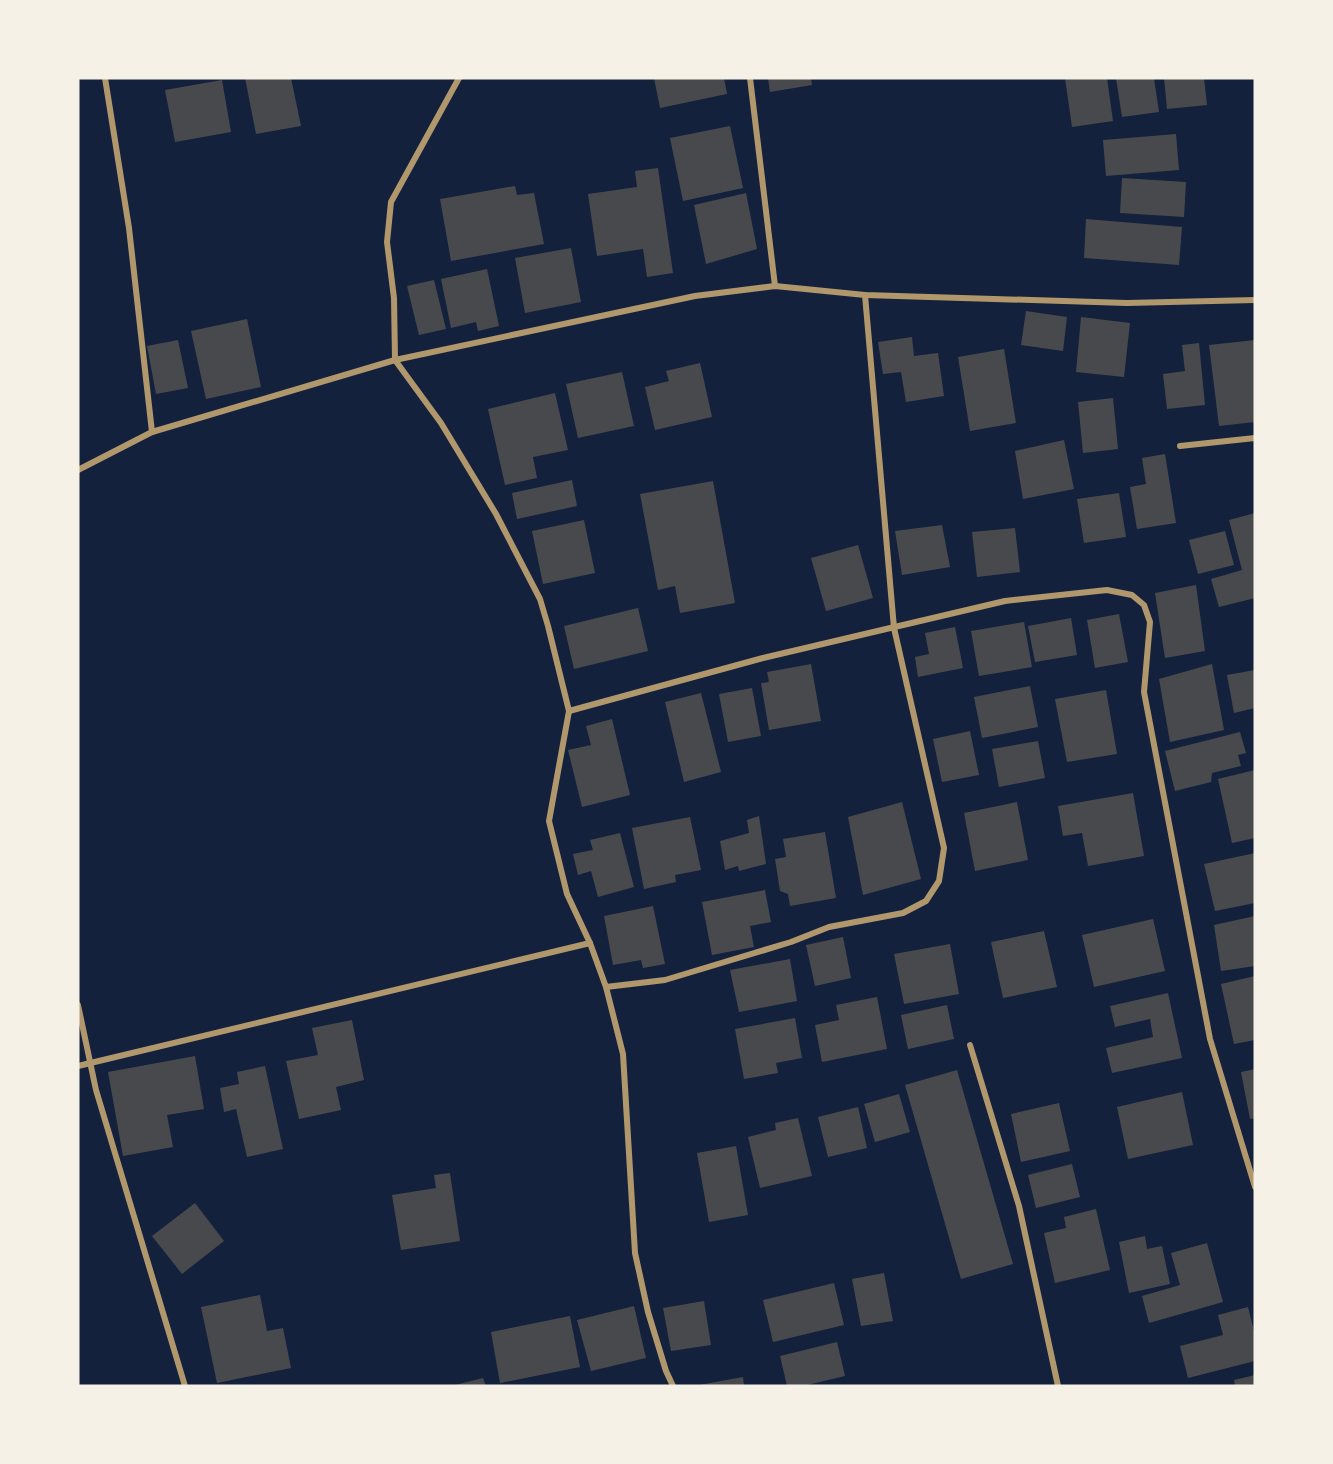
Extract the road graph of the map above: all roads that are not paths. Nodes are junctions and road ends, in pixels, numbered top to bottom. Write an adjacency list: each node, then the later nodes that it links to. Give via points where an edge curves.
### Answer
1 (105, 78): 8 (street, via 129,228)
2 (459, 78): 7 (street, via 391,202 387,242 394,298)
3 (750, 78): 4 (street)
4 (775, 286): 5 (street); 7 (street, via 695,296)
5 (865, 295): 6 (street, via 1127,303); 12 (street)
6 (1255, 300)
7 (395, 360): 8 (street); 13 (street, via 441,423 496,514 540,598)
8 (152, 432): 11 (street)
9 (1255, 438): 10 (street)
10 (1180, 446)
11 (78, 470)
12 (894, 628): 13 (street, via 763,658); 15 (street, via 944,848 939,881 926,901 903,913 829,927 665,980); 20 (street, via 1005,601 1107,590 1132,595 1144,605 1150,622 1144,692 1157,762 1210,1039)
13 (569, 711): 14 (street, via 549,821 567,894)
14 (590, 943): 15 (street); 18 (street)
15 (606, 987): 22 (street, via 623,1054 635,1253 648,1312)
16 (78, 1005): 18 (street)
17 (970, 1045): 23 (street, via 1019,1206)
18 (90, 1063): 19 (street); 21 (street)
19 (78, 1066)
20 (1255, 1187)
21 (185, 1386)
22 (673, 1386)
23 (1058, 1386)

